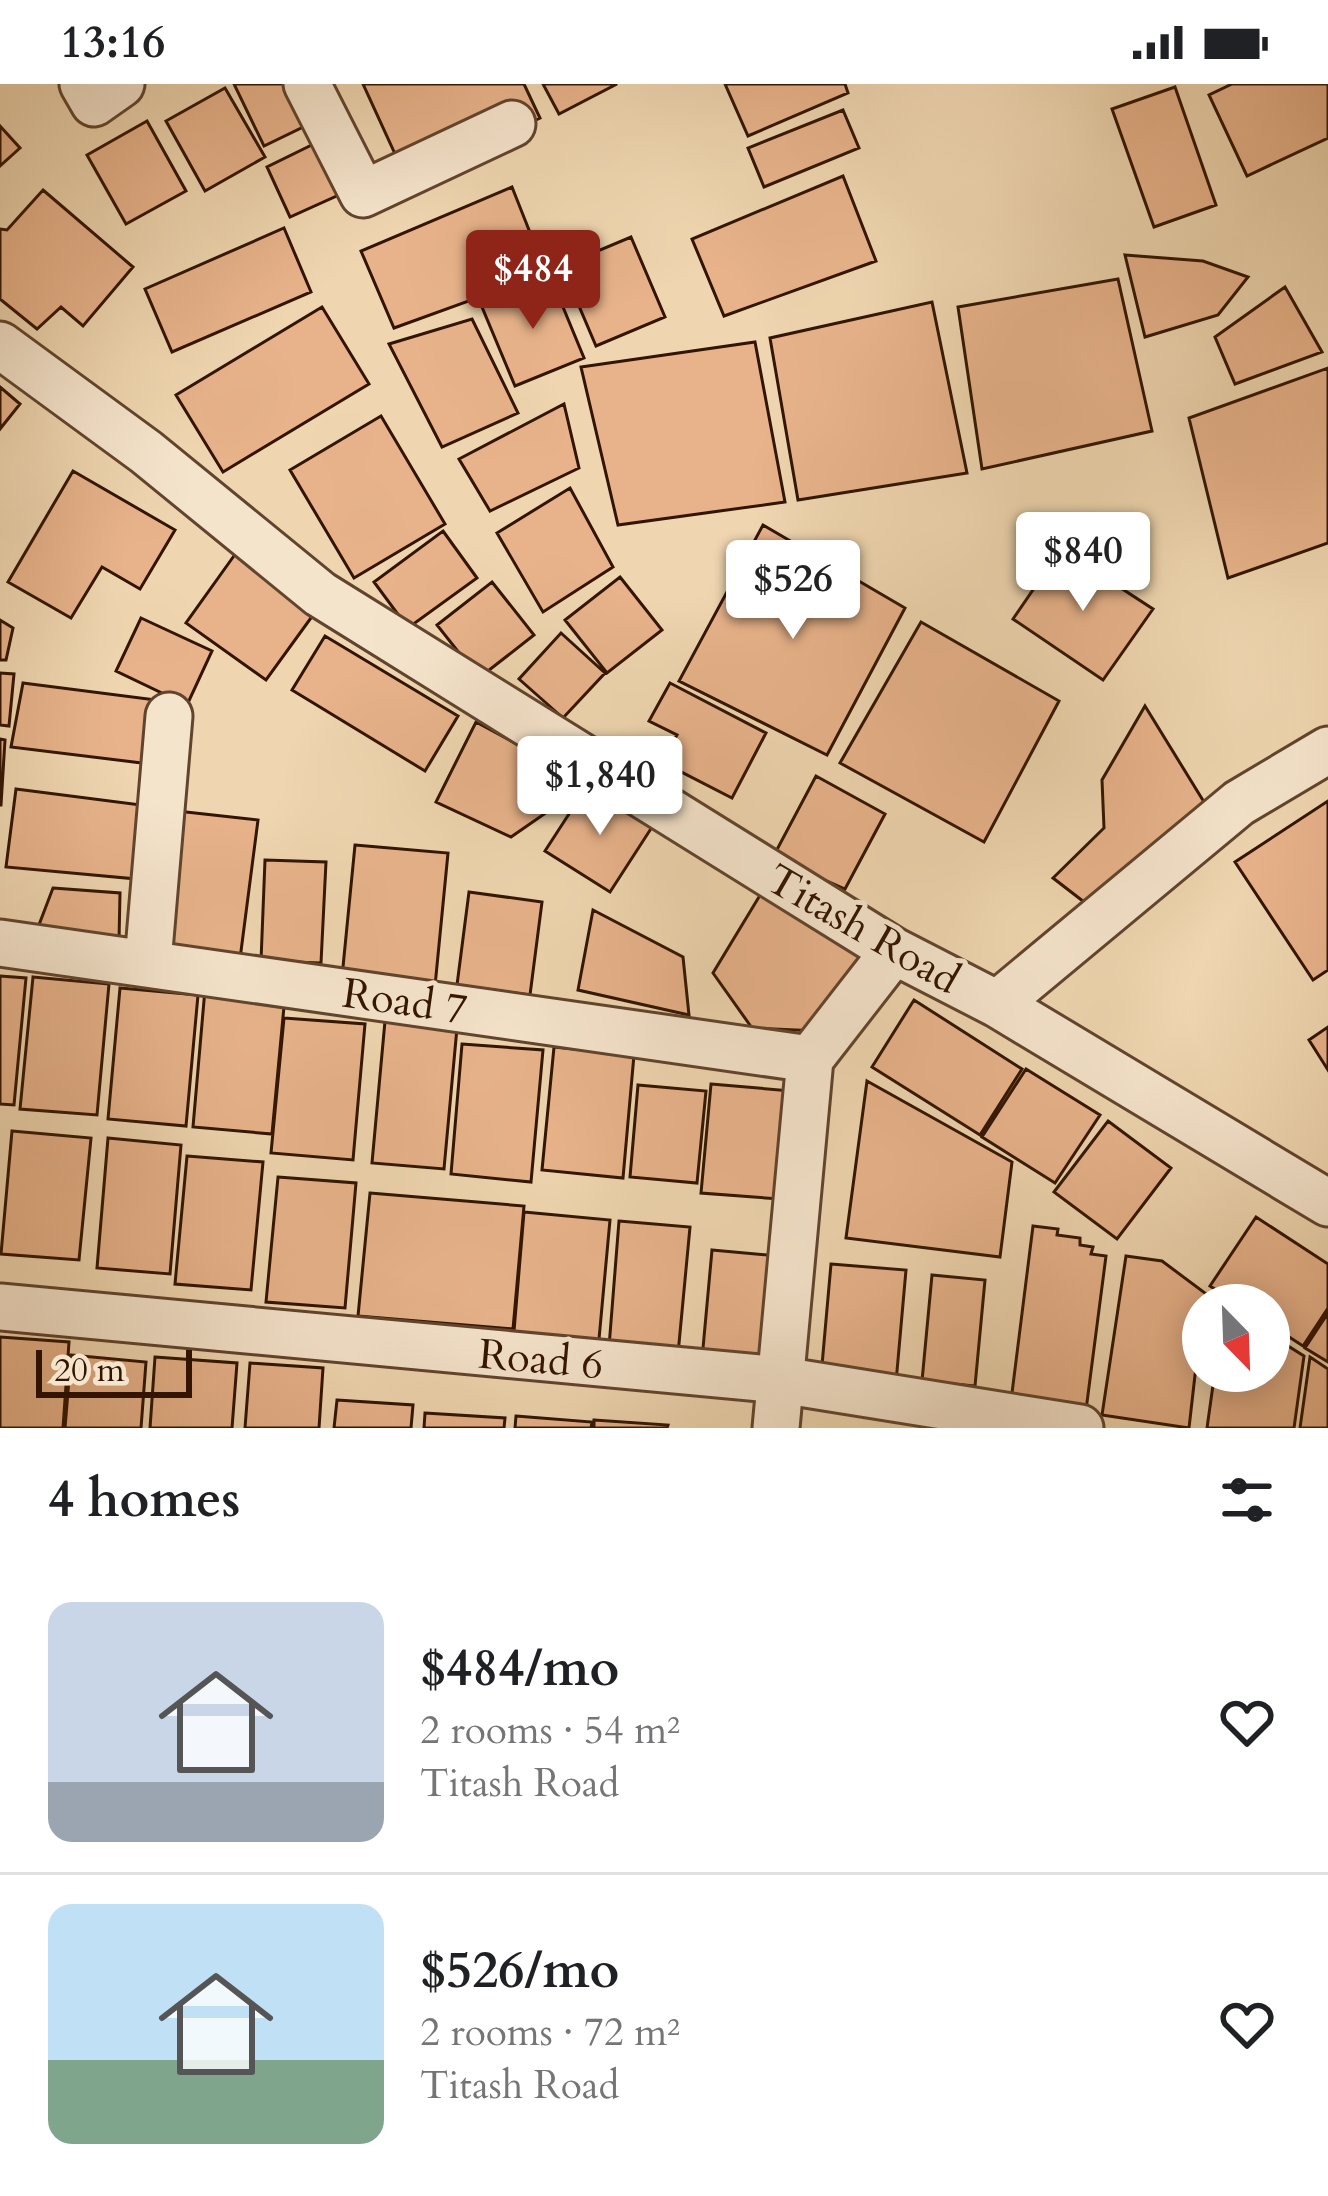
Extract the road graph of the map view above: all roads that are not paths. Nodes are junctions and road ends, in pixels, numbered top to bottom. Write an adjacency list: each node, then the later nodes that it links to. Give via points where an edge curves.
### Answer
1 (83, 84): 2 (street, via 94,103)
2 (121, 84)
3 (308, 84): 4 (street, via 363,194)
4 (512, 124)
5 (0, 345): 9 (street, Titash Road, via 320,594)
6 (169, 716): 10 (street)
7 (1328, 750): 11 (street, via 1239,802)
8 (0, 943): 10 (street, Road 7)
9 (894, 951): 11 (street, Titash Road); 12 (street)
10 (148, 962): 12 (street, Road 7)
11 (998, 1004): 13 (street, Titash Road)
12 (810, 1059): 15 (street)
13 (1328, 1203)
14 (0, 1307): 15 (street, Road 6)
15 (781, 1380): 16 (street); 17 (street, Road 6)
16 (776, 1428)
17 (1080, 1428)

